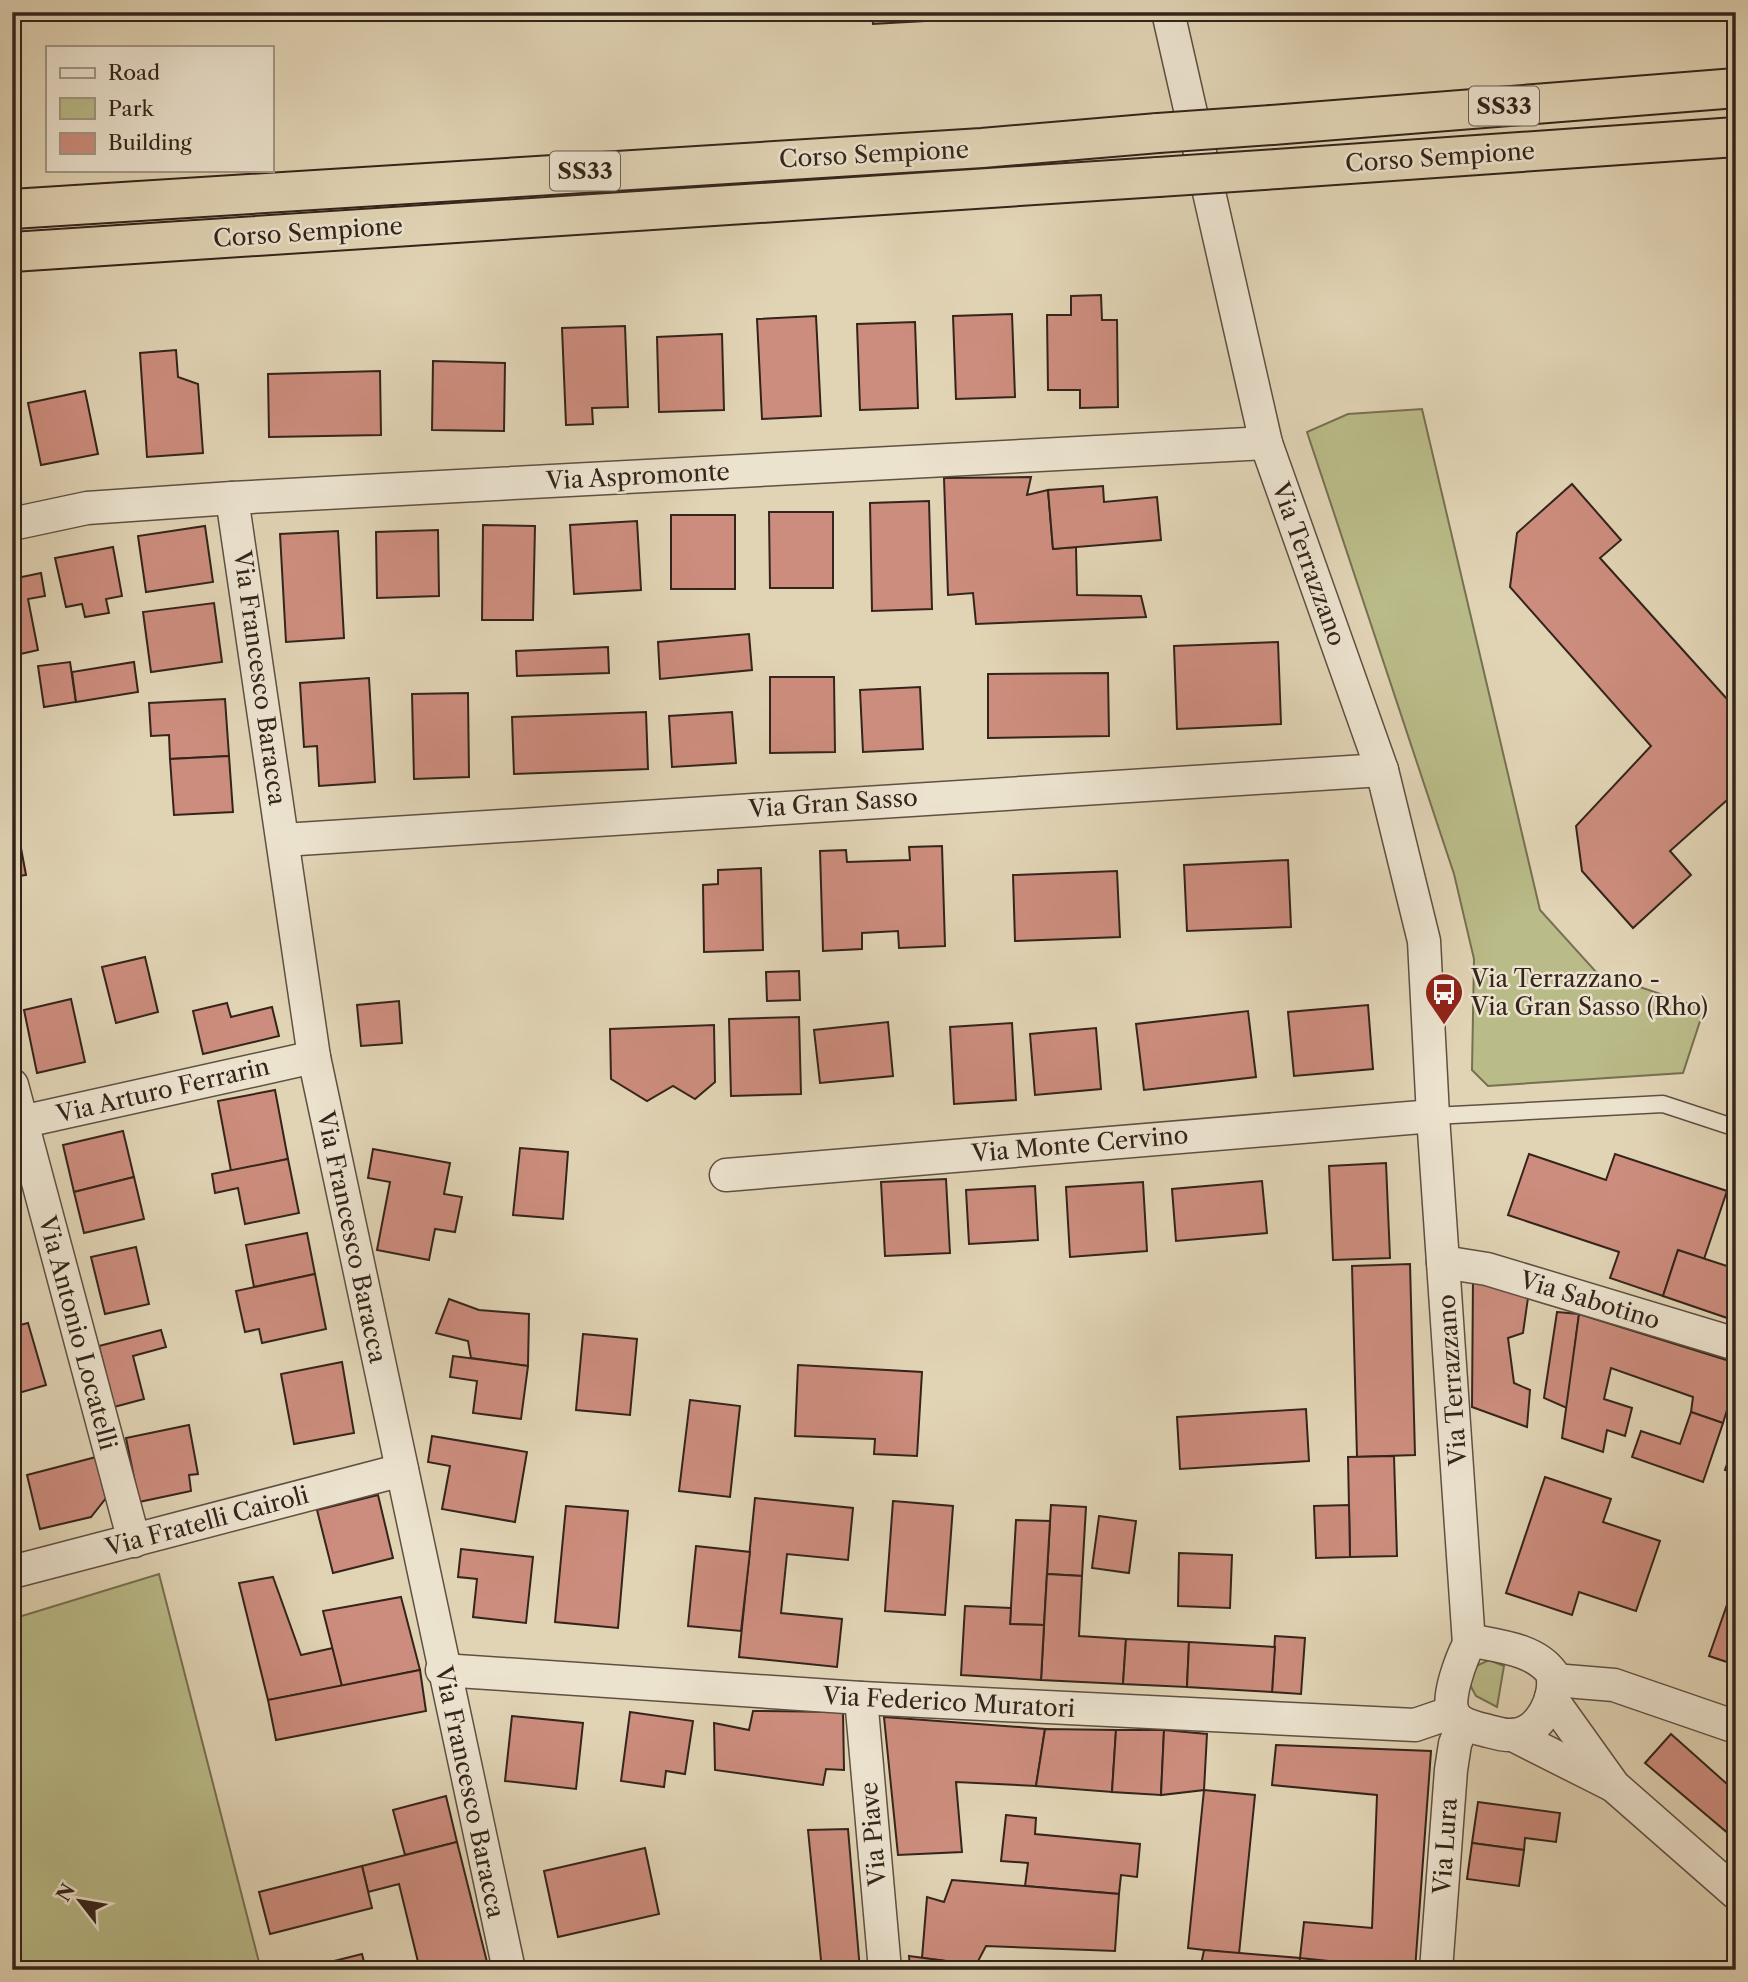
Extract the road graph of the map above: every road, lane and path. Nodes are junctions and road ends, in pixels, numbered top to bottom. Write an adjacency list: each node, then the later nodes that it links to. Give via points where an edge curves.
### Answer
1 (1168, 12): 6 (street, Via Terrazzano)
2 (1736, 88): 4 (highway, Corso Sempione / SS33, bridge, via 1158,134)
3 (1736, 136): 5 (highway, Corso Sempione / SS33, bridge)
4 (12, 209)
5 (12, 252)
6 (1266, 443): 7 (street, Via Aspromonte); 9 (street, Via Terrazzano)
7 (232, 498): 8 (street, Via Aspromonte, via 87,508); 10 (street, Via Francesco Baracca)
8 (12, 524)
9 (1382, 770): 10 (street, Via Gran Sasso); 13 (street, Via Terrazzano, via 1424,941)
10 (284, 840): 11 (street, Via Francesco Baracca)
11 (314, 1057): 14 (street, Via Arturo Ferrarin); 19 (street, Via Francesco Baracca)
12 (12, 1085): 14 (street, Via Antonio Locatelli)
13 (1433, 1116): 15 (lane, via 1663,1104); 16 (street, Via Monte Cervino); 17 (street, Via Terrazzano)
14 (17, 1123): 20 (street, Via Antonio Locatelli)
15 (1736, 1128)
16 (726, 1175)
17 (1443, 1262): 18 (street, Via Sabotino, via 1487,1269); 22 (street, Via Terrazzano)
18 (1736, 1344)
19 (402, 1471): 20 (street, Via Fratelli Cairoli); 23 (street, Via Francesco Baracca)
20 (134, 1541): 21 (street, Via Fratelli Cairoli)
21 (12, 1572)
22 (1469, 1644): 24 (street, via 1519,1650 1546,1664); 26 (street, via 1451,1700)
23 (442, 1670): 25 (street, Via Federico Muratori); 31 (street, Via Francesco Baracca)
24 (1553, 1689): 27 (street, via 1614,1685); 28 (street, via 1545,1714); 29 (street)
25 (861, 1698): 26 (street, Via Federico Muratori, via 1415,1725); 32 (street, Via Piave)
26 (1458, 1718): 28 (street); 33 (street, Via Lura)
27 (1736, 1727)
28 (1513, 1735): 29 (street)
29 (1614, 1786): 30 (street)
30 (1736, 1893)
31 (509, 1970)
32 (885, 1970)
33 (1436, 1970)

